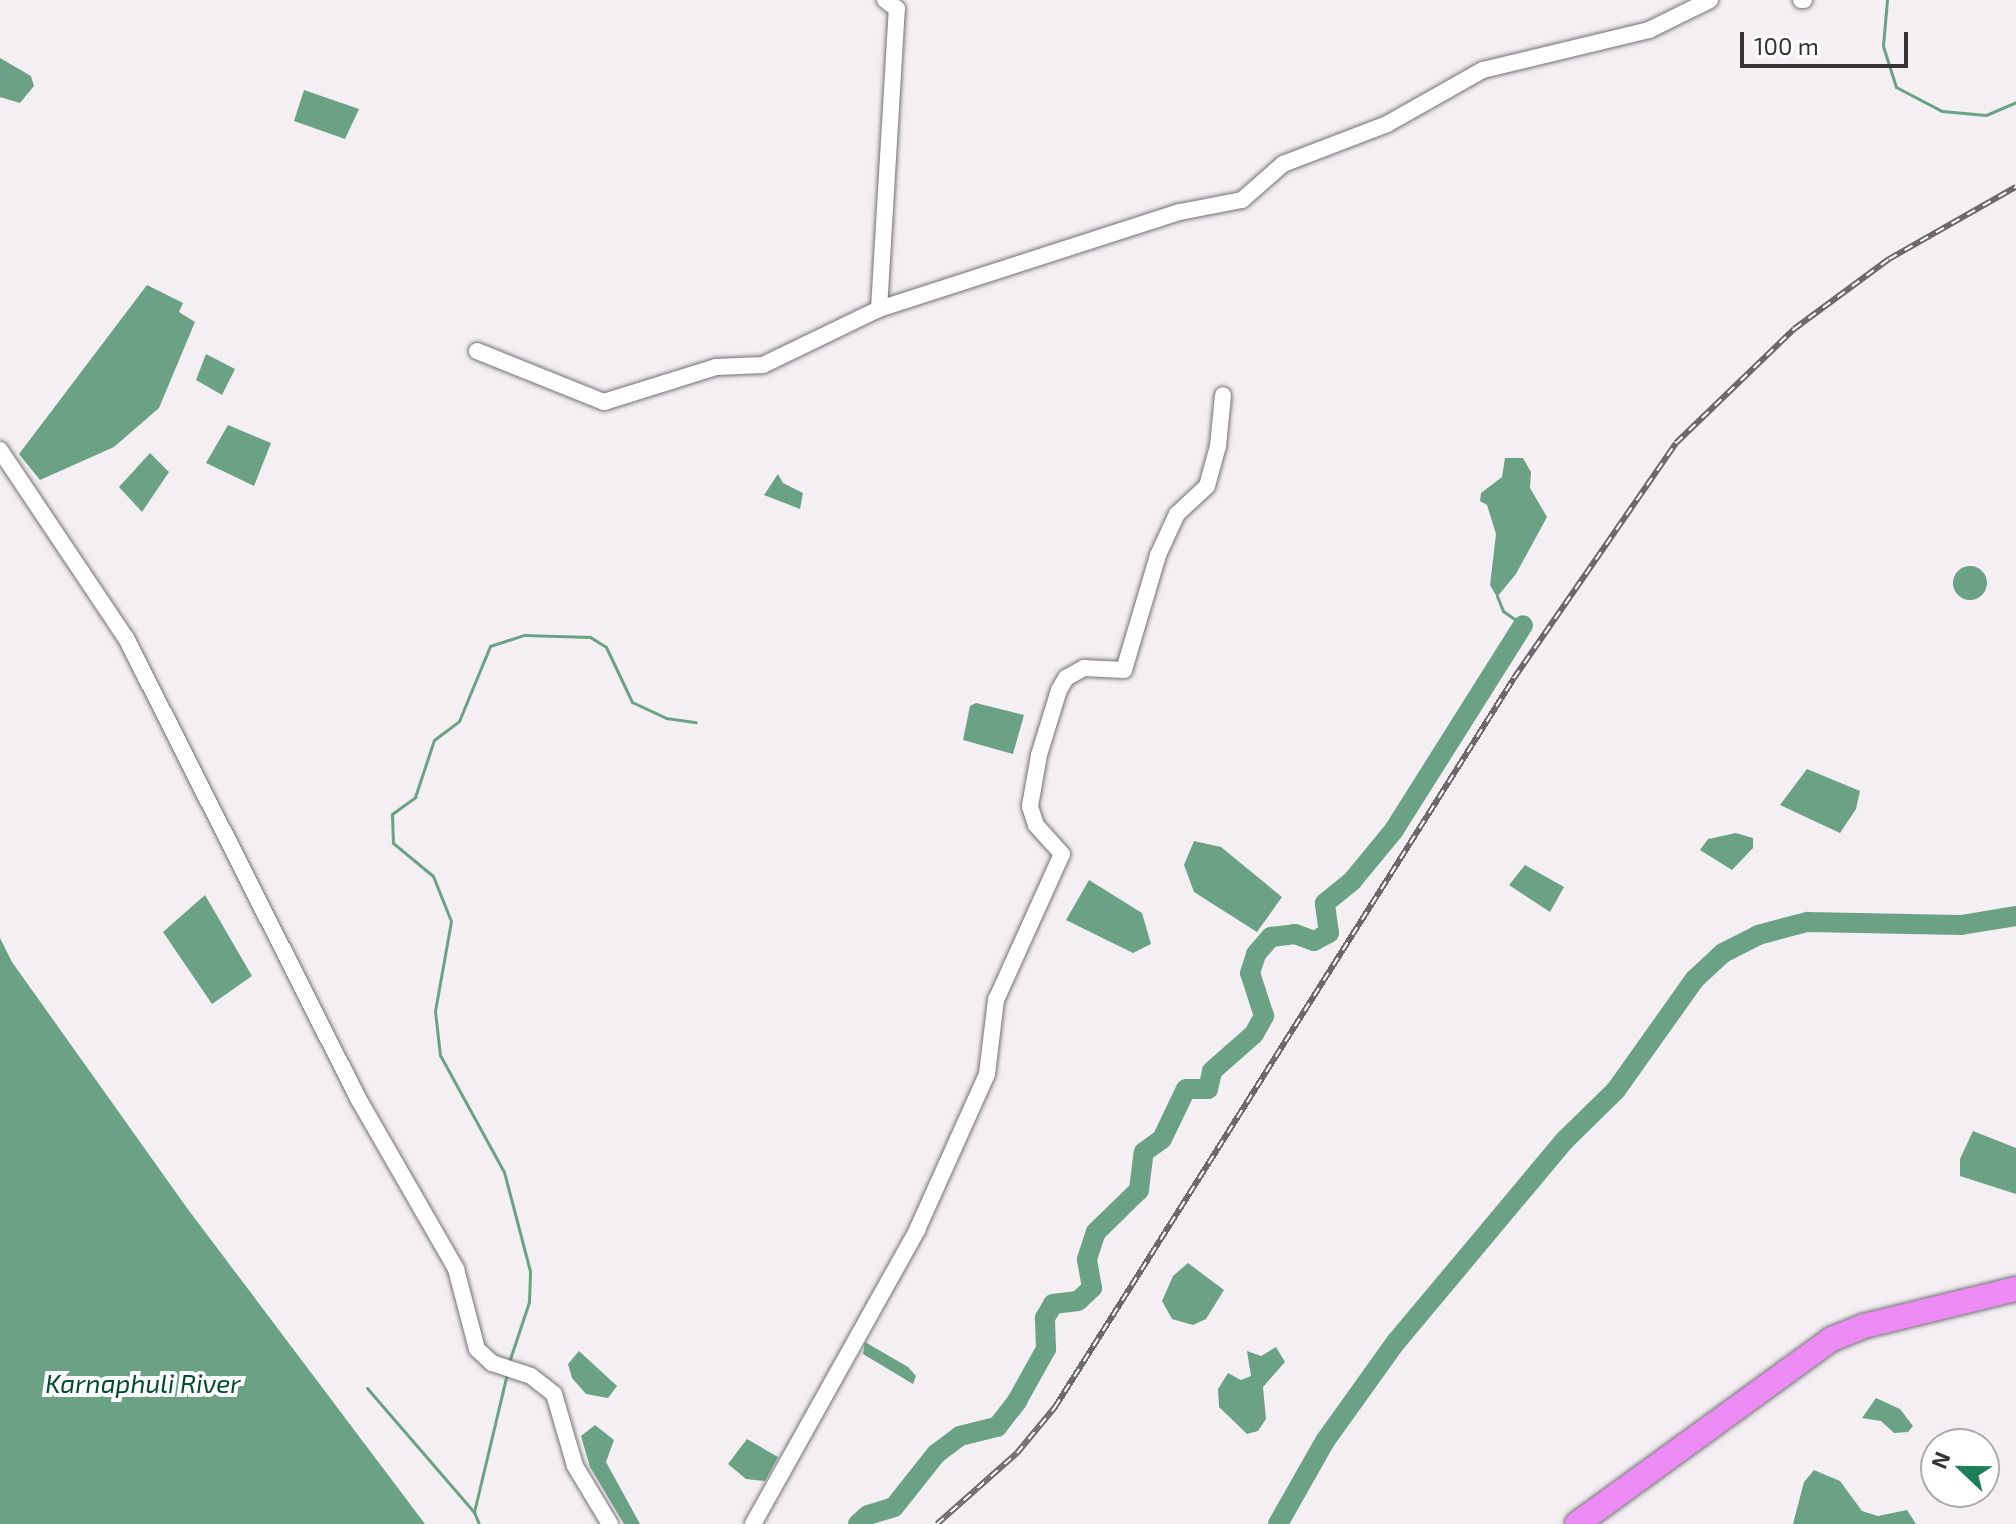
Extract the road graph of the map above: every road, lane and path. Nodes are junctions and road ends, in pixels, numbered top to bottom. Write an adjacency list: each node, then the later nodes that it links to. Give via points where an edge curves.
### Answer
1 (885, 0): 3 (street, via 897,9)
2 (1710, 0): 3 (street, via 1649,30 1483,70 1387,124 1283,164 1242,200 1180,212)
3 (879, 309): 4 (street, via 763,365 716,367 604,402)
4 (477, 351)
5 (1223, 395): 9 (street, via 1207,486 1177,514 1158,555 1124,670 1084,668 1066,678 1059,690 1030,806 1036,825 1062,854 996,1000 987,1074 917,1230)
6 (0, 450): 8 (street, via 126,638 366,1113 456,1269 471,1335 492,1363 531,1376 554,1394 575,1466)
7 (2016, 1289): 10 (highway, via 1901,1316 1819,1346)
8 (610, 1524)
9 (753, 1524)
10 (1577, 1524)

